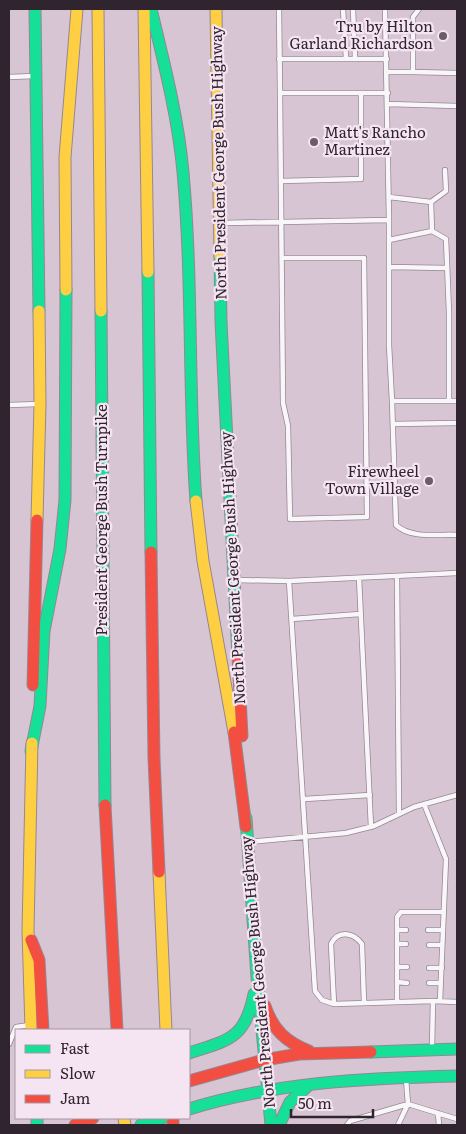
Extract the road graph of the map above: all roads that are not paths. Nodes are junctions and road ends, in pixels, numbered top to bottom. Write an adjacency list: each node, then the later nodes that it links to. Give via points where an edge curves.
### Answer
1 (35, 9): 19 (main road)
2 (77, 9): 53 (main road, via 65,157 65,500 60,549 44,631 40,706)
3 (98, 9): 92 (main road, President George Bush Turnpike, via 105,808)
4 (144, 9): 93 (main road, via 154,766)
5 (151, 9): 59 (main road, via 170,86 183,169 196,508 232,721)
6 (216, 9): 32 (main road, North President George Bush Highway)
7 (278, 9): 12 (lane)
8 (344, 9): 13 (lane)
9 (353, 9): 14 (lane)
10 (386, 9): 15 (lane)
11 (419, 9): 17 (lane, via 413,17)
12 (279, 58): 13 (lane); 21 (lane)
13 (346, 58): 14 (lane)
14 (355, 58): 15 (lane)
15 (387, 59): 16 (lane)
16 (387, 72): 17 (lane); 23 (lane)
17 (413, 72): 18 (lane)
18 (457, 73)
19 (36, 76): 20 (lane); 42 (main road)
20 (9, 77)
21 (280, 93): 22 (lane); 27 (lane)
22 (361, 93): 23 (lane); 27 (lane, via 361,180)
23 (388, 93): 24 (lane)
24 (388, 104): 25 (lane); 28 (lane)
25 (457, 106)
26 (445, 170): 29 (lane, via 446,191)
27 (281, 181): 31 (lane)
28 (389, 197): 29 (lane); 30 (lane)
29 (431, 202): 33 (lane)
30 (389, 220): 31 (lane); 34 (lane)
31 (282, 222): 32 (lane); 35 (lane)
32 (220, 223): 49 (main road, North President George Bush Highway, via 221,322)
33 (432, 231): 34 (lane); 37 (lane, via 446,239)
34 (390, 240): 36 (lane)
35 (282, 258): 35 (lane, via 283,403 288,426 290,519 367,517 364,258)
36 (389, 267): 37 (lane); 40 (lane)
37 (447, 268): 38 (lane)
38 (449, 401): 39 (lane); 40 (lane)
39 (457, 401)
40 (392, 402): 44 (lane)
41 (9, 404): 42 (lane)
42 (40, 404): 53 (main road)
43 (457, 423): 44 (lane)
44 (393, 424): 45 (lane, via 396,525 412,533)
45 (457, 535)
46 (457, 573): 47 (lane)
47 (396, 576): 48 (lane); 58 (lane)
48 (359, 578): 50 (lane); 51 (lane)
49 (234, 580): 50 (lane); 59 (main road, North President George Bush Highway)
50 (289, 581): 52 (lane)
51 (360, 614): 52 (lane); 54 (lane)
52 (292, 619): 56 (lane)
53 (32, 751): 68 (main road)
54 (370, 795): 56 (lane); 60 (lane)
55 (457, 795): 57 (lane)
56 (304, 799): 61 (lane)
57 (424, 804): 58 (lane); 63 (lane, via 446,859)
58 (399, 814): 60 (lane)
59 (246, 827): 62 (main road, North President George Bush Highway)
60 (371, 827): 61 (lane)
61 (305, 837): 62 (lane); 87 (lane, via 315,991 322,1000)
62 (247, 842): 77 (main road, North President George Bush Highway)
63 (444, 912): 64 (lane, via 401,912 397,917); 67 (lane)
64 (397, 930): 65 (lane); 69 (lane)
65 (406, 930)
66 (428, 930): 67 (lane)
67 (443, 930): 72 (lane)
68 (28, 931): 88 (main road); 91 (main road, via 39,960)
69 (397, 944): 70 (lane); 73 (lane)
70 (406, 944)
71 (428, 944): 72 (lane)
72 (442, 944): 76 (lane)
73 (397, 967): 74 (lane); 78 (lane)
74 (406, 967)
75 (429, 968): 76 (lane)
76 (442, 968): 81 (lane)
77 (257, 977): 97 (main road, via 248,1022 240,1033); 98 (main road, via 269,1020 276,1032 294,1046); 99 (main road, North President George Bush Highway)
78 (396, 982): 79 (lane); 83 (lane)
79 (407, 983)
80 (429, 983): 81 (lane)
81 (441, 983): 82 (lane)
82 (440, 1001): 84 (lane); 85 (lane)
83 (397, 1002): 84 (lane); 86 (lane)
84 (433, 1002): 96 (lane)
85 (457, 1002)
86 (364, 1003): 87 (lane); 87 (lane, via 362,944 351,934 342,934 336,936 331,944)
87 (334, 1004)
88 (31, 1027): 89 (lane)
89 (15, 1029)
90 (15, 1029): 94 (lane)
91 (44, 1029)
92 (117, 1029)
93 (166, 1029)
94 (9, 1044)
95 (457, 1050): 96 (main road)
96 (432, 1051): 98 (main road)
97 (190, 1053)
98 (314, 1053): 99 (main road)
99 (264, 1060): 102 (main road); 104 (main road, North President George Bush Highway)
100 (457, 1076): 101 (main road)
101 (406, 1077): 103 (main road); 105 (lane)
102 (190, 1081)
103 (311, 1084): 104 (main road); 114 (main road, via 296,1094)
104 (267, 1088): 106 (main road); 113 (main road, North President George Bush Highway)
105 (408, 1104): 107 (lane); 115 (lane, via 350,1121); 116 (lane)
106 (190, 1109)
107 (438, 1113): 108 (lane); 117 (lane)
108 (457, 1118)
109 (90, 1119): 111 (main road)
110 (159, 1119): 112 (main road)
111 (75, 1125)
112 (141, 1125)
113 (271, 1125)
114 (278, 1125)
115 (347, 1125)
116 (398, 1125)
117 (439, 1125)

